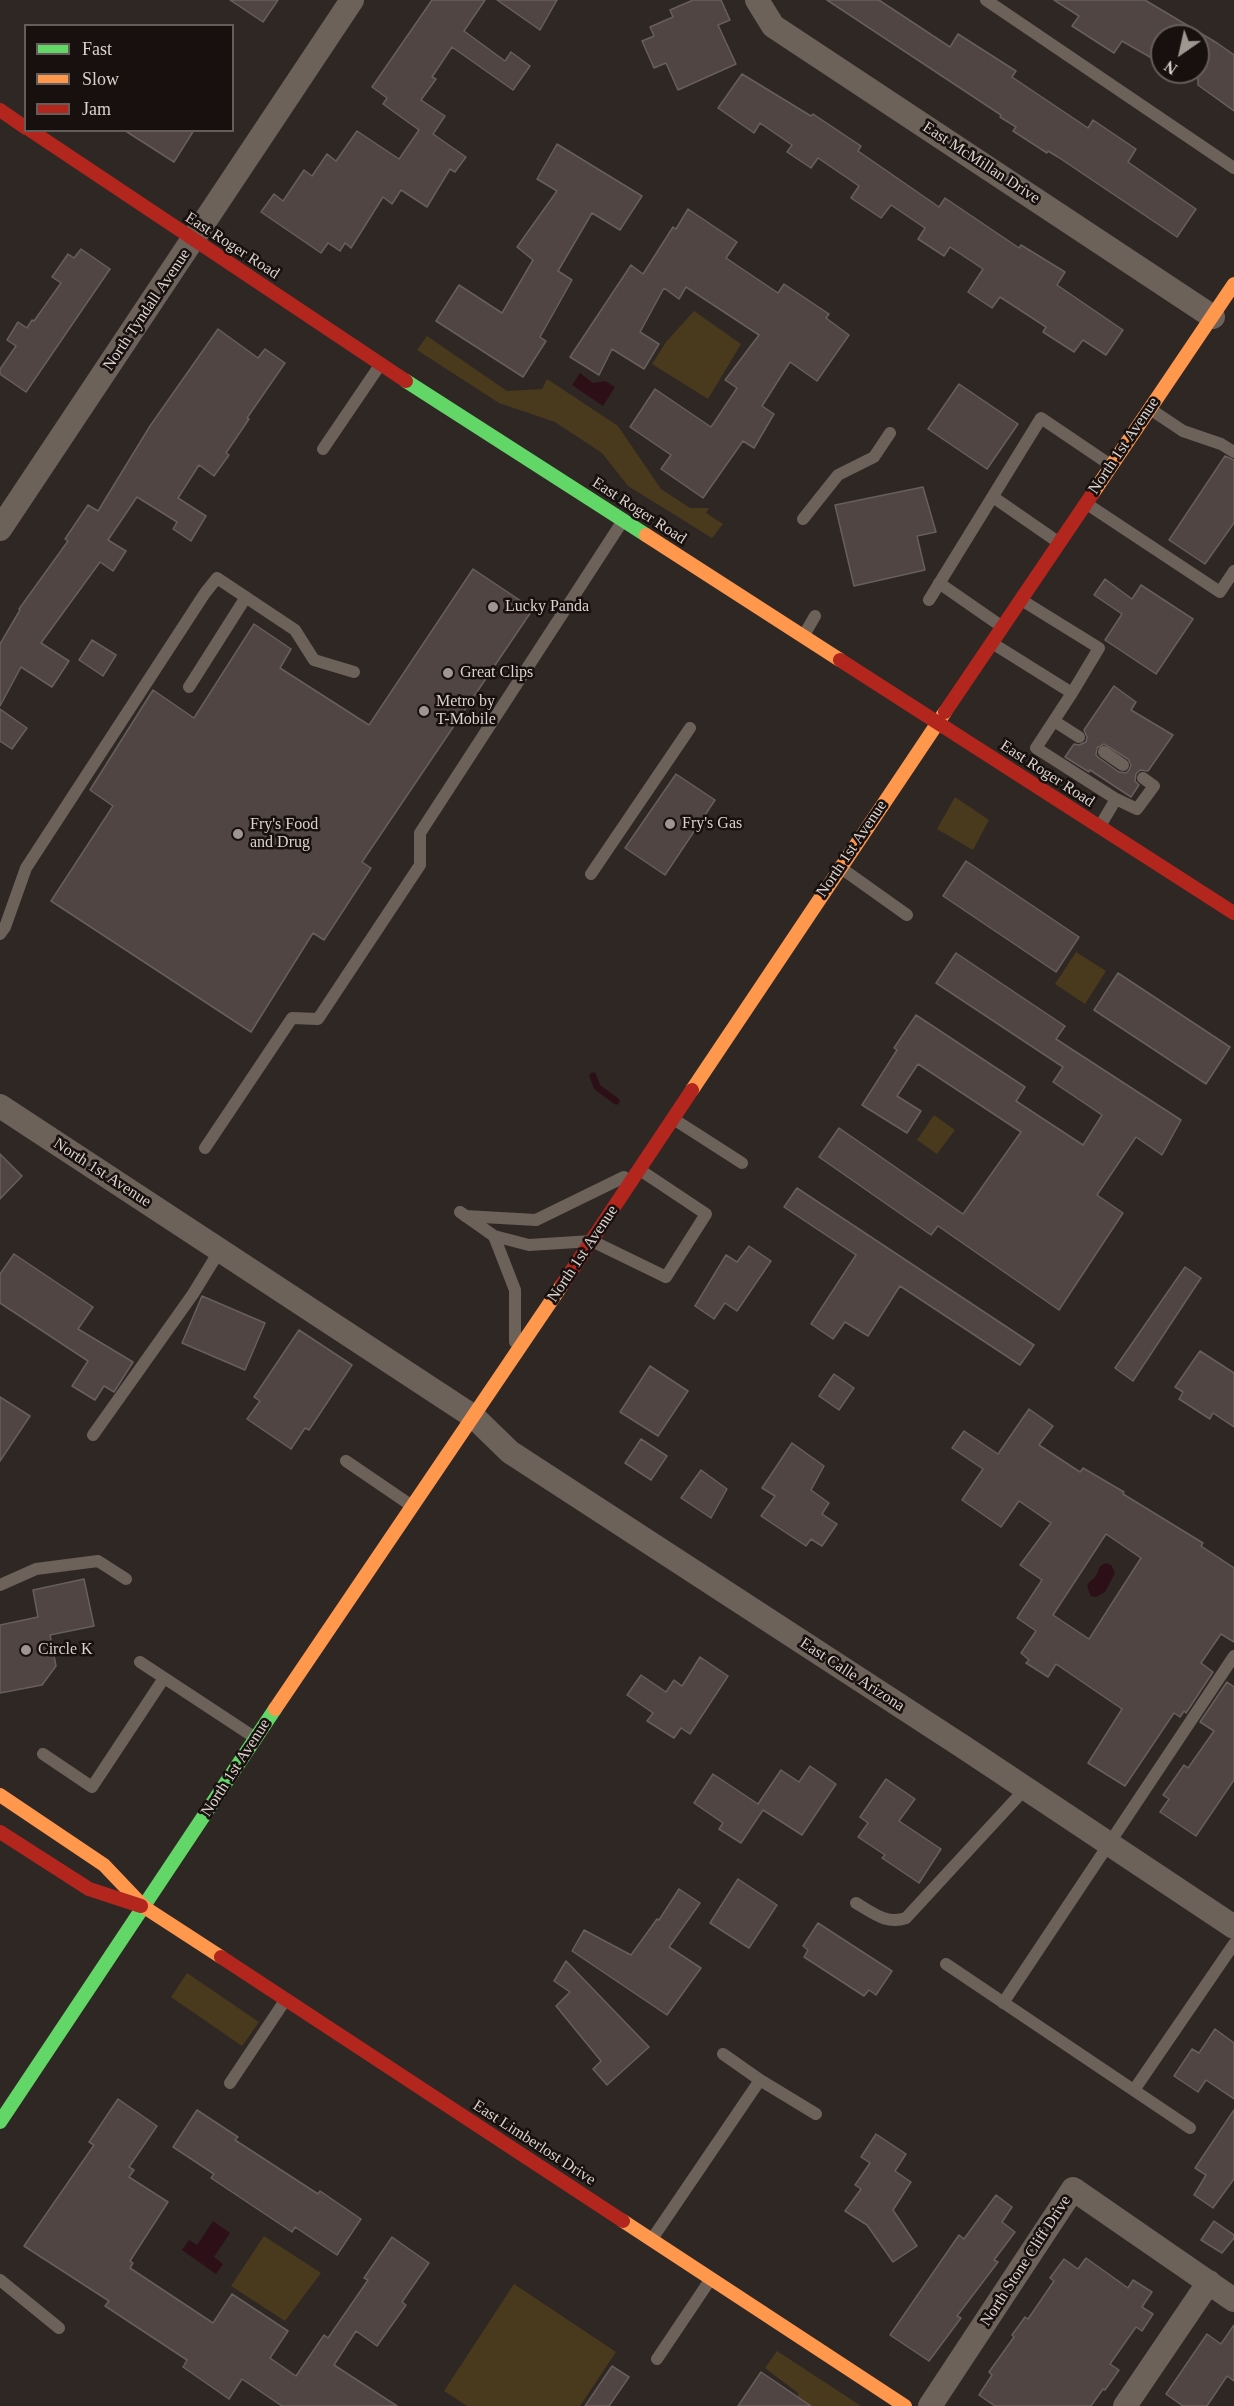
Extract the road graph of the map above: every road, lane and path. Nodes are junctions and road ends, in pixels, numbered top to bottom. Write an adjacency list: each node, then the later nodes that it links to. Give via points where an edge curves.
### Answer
1 (352, 0): 8 (street, North Tyndall Avenue)
2 (986, 0): 7 (lane)
3 (757, 1): 10 (street, East McMillan Drive, via 773,26)
4 (0, 110): 5 (street)
5 (24, 127)
6 (33, 132): 8 (street, East Roger Road)
7 (1234, 168)
8 (193, 241): 11 (street, East Roger Road); 19 (street, North Tyndall Avenue)
9 (1234, 284): 10 (street, North 1st Avenue)
10 (1213, 316): 12 (street, North 1st Avenue)
11 (380, 364): 14 (lane); 21 (street, East Roger Road)
12 (1150, 409): 15 (lane, via 1183,431); 16 (street, North 1st Avenue)
13 (890, 433): 20 (lane, via 874,456 838,475)
14 (323, 449)
15 (1234, 452)
16 (1112, 466): 17 (lane, via 1041,418); 18 (street, North 1st Avenue)
17 (993, 497): 22 (lane); 24 (lane)
18 (1086, 503): 22 (street, North 1st Avenue); 23 (lane, via 1220,592)
19 (3, 517)
20 (803, 519)
21 (624, 520): 30 (street, East Roger Road); 51 (lane, via 420,833 420,865 318,1019 292,1018)
22 (1059, 543): 26 (street, North 1st Avenue)
23 (1234, 571)
24 (939, 583): 27 (lane); 29 (lane)
25 (246, 597): 32 (lane, via 295,630 315,660); 33 (lane); 48 (lane, via 217,578 205,593 26,868)
26 (1021, 599): 29 (street, North 1st Avenue); 34 (lane, via 1099,648)
27 (929, 600)
28 (815, 616): 30 (lane)
29 (1002, 627): 31 (street, North 1st Avenue)
30 (803, 636): 36 (street, East Roger Road)
31 (992, 643): 34 (lane); 36 (street, North 1st Avenue)
32 (354, 672)
33 (189, 687)
34 (1072, 693): 35 (lane)
35 (1054, 721): 38 (lane); 42 (lane, via 1036,748)
36 (937, 723): 43 (street, East Roger Road); 44 (street, North 1st Avenue)
37 (690, 728): 45 (lane)
38 (1079, 737)
39 (1104, 752): 40 (lane)
40 (1123, 765)
41 (1143, 778): 42 (lane, via 1154,786 1137,809)
42 (1116, 799): 43 (lane)
43 (1099, 827): 46 (street, East Roger Road)
44 (840, 868): 47 (lane); 50 (street, North 1st Avenue)
45 (591, 874)
46 (1234, 914)
47 (907, 915)
48 (0, 934)
49 (0, 1107): 56 (street, North 1st Avenue)
50 (673, 1119): 52 (lane); 53 (street, North 1st Avenue)
51 (205, 1148)
52 (742, 1163)
53 (639, 1170): 54 (lane, via 536,1220 463,1214); 55 (street, North 1st Avenue); 55 (lane, via 706,1214 666,1277)
54 (494, 1236): 55 (lane, via 529,1245); 57 (lane, via 515,1290)
55 (592, 1241): 57 (street, North 1st Avenue)
56 (220, 1250): 58 (street, North 1st Avenue); 59 (lane)
57 (515, 1357): 58 (street, North 1st Avenue)
58 (474, 1417): 61 (street, North 1st Avenue); 69 (street, East Calle Arizona, via 510,1452)
59 (93, 1435)
60 (346, 1461): 61 (lane)
61 (413, 1506): 67 (street, North 1st Avenue)
62 (126, 1579): 63 (lane, via 98,1561 36,1569)
63 (0, 1585)
64 (1234, 1656): 72 (lane)
65 (140, 1662): 66 (lane)
66 (164, 1678): 67 (lane); 68 (lane, via 92,1787)
67 (255, 1738): 74 (street, North 1st Avenue)
68 (43, 1754)
69 (1025, 1789): 72 (street, East Calle Arizona); 73 (lane, via 906,1918 887,1921)
70 (0, 1795): 74 (street, East Limberlost Drive, via 104,1865)
71 (0, 1832): 74 (street, East Limberlost Drive, via 89,1889)
72 (1108, 1845): 75 (street, East Calle Arizona); 79 (lane)
73 (856, 1903)
74 (144, 1907): 78 (street, East Limberlost Drive); 85 (street, North 1st Avenue)
75 (1234, 1927)
76 (1234, 1944): 83 (lane)
77 (946, 1964): 79 (lane)
78 (286, 2000): 82 (lane); 87 (street, East Limberlost Drive)
79 (1003, 2003): 83 (lane)
80 (723, 2054): 81 (lane)
81 (760, 2080): 84 (lane); 87 (lane)
82 (230, 2083)
83 (1134, 2090): 86 (lane)
84 (816, 2115)
85 (0, 2122)
86 (1190, 2128)
87 (652, 2240): 88 (street, East Limberlost Drive)
88 (711, 2279): 93 (lane); 94 (street, East Limberlost Drive)
89 (0, 2280): 92 (lane)
90 (1209, 2282): 91 (street, North Stone Cliff Drive); 95 (street, North Stone Cliff Drive, via 1073,2189); 96 (street)
91 (1234, 2300)
92 (59, 2328)
93 (657, 2359)
94 (905, 2406)
95 (930, 2406)
96 (1125, 2406)

